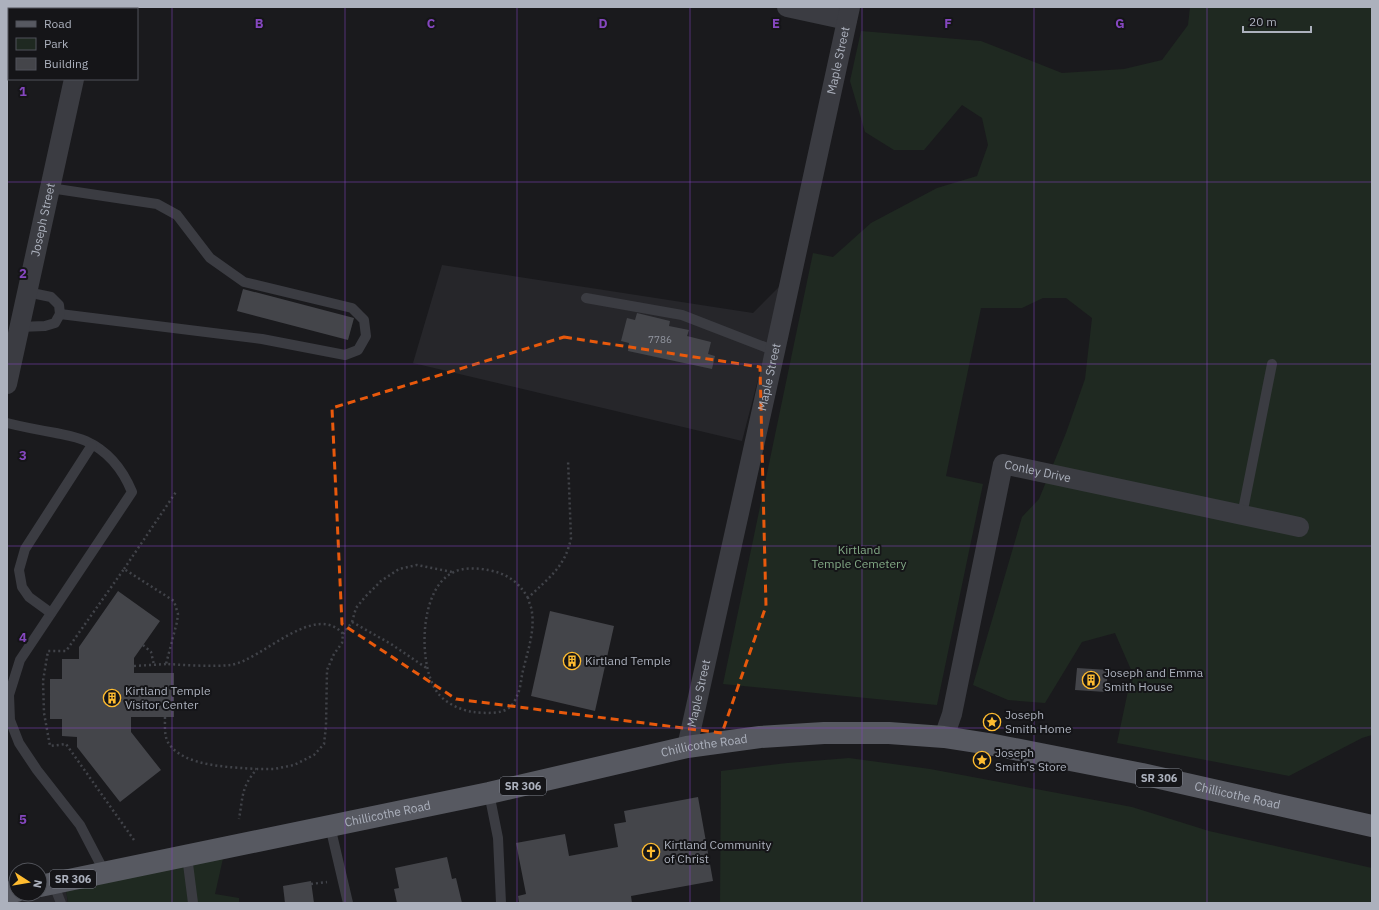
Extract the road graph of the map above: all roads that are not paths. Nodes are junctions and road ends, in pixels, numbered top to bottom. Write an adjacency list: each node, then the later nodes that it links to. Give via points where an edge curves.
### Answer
1 (787, 7): 2 (street)
2 (848, 14): 9 (street, Maple Street)
3 (74, 80): 4 (street, Joseph Street)
4 (50, 188): 5 (street, Joseph Street); 7 (lane, via 157,204 177,215 210,258 244,282 352,308 364,320 366,336 358,350 344,355 262,339)
5 (27, 292): 7 (lane, via 50,297 59,304); 8 (street, Joseph Street)
6 (586, 298): 9 (lane, via 682,315)
7 (60, 314): 8 (lane, via 55,323)
8 (19, 327): 11 (street, Joseph Street)
9 (775, 351): 19 (street, Maple Street)
10 (1272, 364): 14 (lane)
11 (7, 384)
12 (7, 424): 13 (lane, via 72,437)
13 (92, 445): 16 (lane, via 25,549 19,570 22,587 29,597); 16 (lane, via 105,453 119,467 132,492)
14 (1242, 515): 15 (street, Conley Drive); 18 (street, Conley Drive, via 1003,464 953,709)
15 (1299, 527)
16 (51, 613): 17 (lane, via 20,660)
17 (8, 695): 24 (lane, via 10,720 19,743 80,825)
18 (944, 737): 19 (main road, Chillicothe Road / SR 306, via 889,733 824,733 760,736); 22 (main road, Chillicothe Road / SR 306, via 1142,774)
19 (687, 747): 20 (main road, Chillicothe Road / SR 306)
20 (489, 793): 21 (main road, Chillicothe Road / SR 306); 28 (lane, via 498,838)
21 (330, 826): 23 (main road, Chillicothe Road / SR 306); 27 (lane)
22 (1372, 826)
23 (187, 856): 24 (main road, Chillicothe Road / SR 306); 26 (lane)
24 (105, 873): 25 (main road, Chillicothe Road / SR 306)
25 (51, 891)
26 (193, 903)
27 (348, 903)
28 (501, 903)

